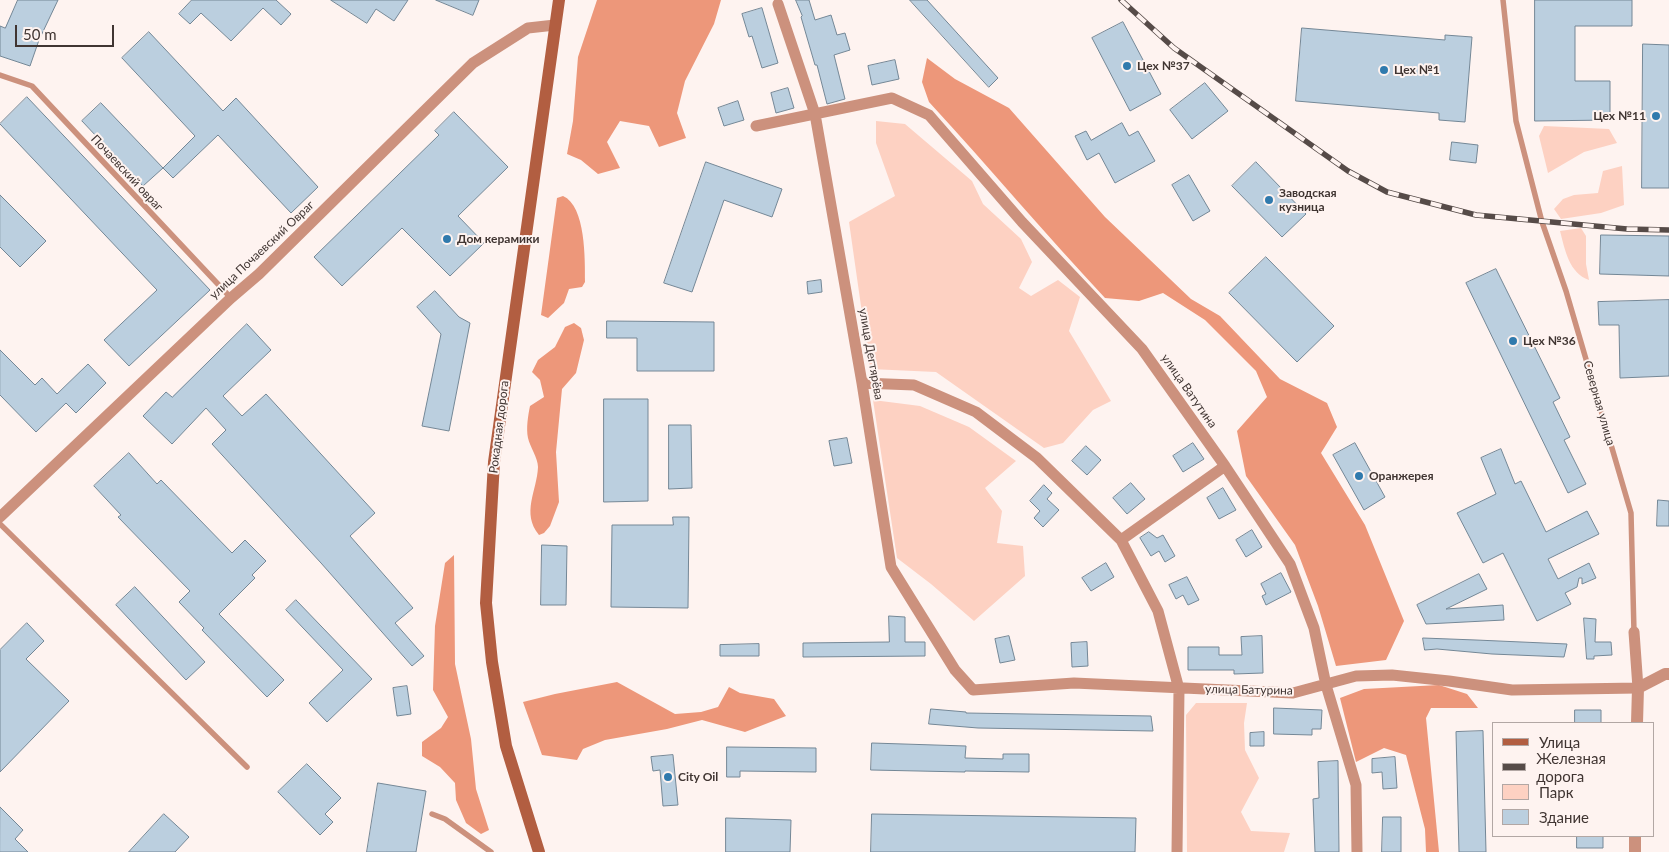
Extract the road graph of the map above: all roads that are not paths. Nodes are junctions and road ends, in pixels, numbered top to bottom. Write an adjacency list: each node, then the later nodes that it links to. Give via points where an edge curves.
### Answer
1 (559, 0): 4 (main road, Рокадная дорога)
2 (1503, 0): 14 (lane, Северная улица, via 1516,121 1542,222 1566,291 1631,513)
3 (778, 4): 6 (street, улица Дегтярёва)
4 (555, 25): 8 (street, улица Почаевский Овраг, via 528,28 473,63); 25 (main road, Рокадная дорога, via 494,462 486,603 506,746)
5 (0, 75): 8 (lane, Почаевский овраг, via 32,86)
6 (815, 114): 7 (street, улица Ватутина); 9 (street, улица Дегтярёва); 10 (street, улица Ватутина, via 892,98 929,115 1022,222 1142,348)
7 (756, 126)
8 (231, 298): 11 (street, улица Почаевский Овраг)
9 (862, 382): 13 (street, via 914,385 976,412 1037,458); 19 (street, улица Дегтярёва, via 891,566)
10 (1225, 466): 13 (street); 16 (street, улица Ватутина, via 1290,564 1314,628)
11 (0, 517)
12 (0, 524): 21 (lane)
13 (1122, 540): 18 (street, via 1158,611)
14 (1634, 632): 17 (street, Северная улица)
15 (1669, 674): 17 (street, улица Батурина)
16 (1326, 685): 17 (street, улица Батурина, via 1356,676 1392,675 1512,690); 18 (street, улица Батурина, via 1292,693); 27 (street, улица Ватутина, via 1356,786)
17 (1638, 688): 20 (street, Северная улица)
18 (1179, 689): 19 (street, улица Батурина, via 1074,683); 26 (street)
19 (972, 690)
20 (1638, 722)
21 (247, 767)
22 (432, 814): 24 (lane, via 445,819)
23 (1636, 837): 28 (street)
24 (491, 852)
25 (539, 852)
26 (1177, 852)
27 (1357, 852)
28 (1635, 852)

